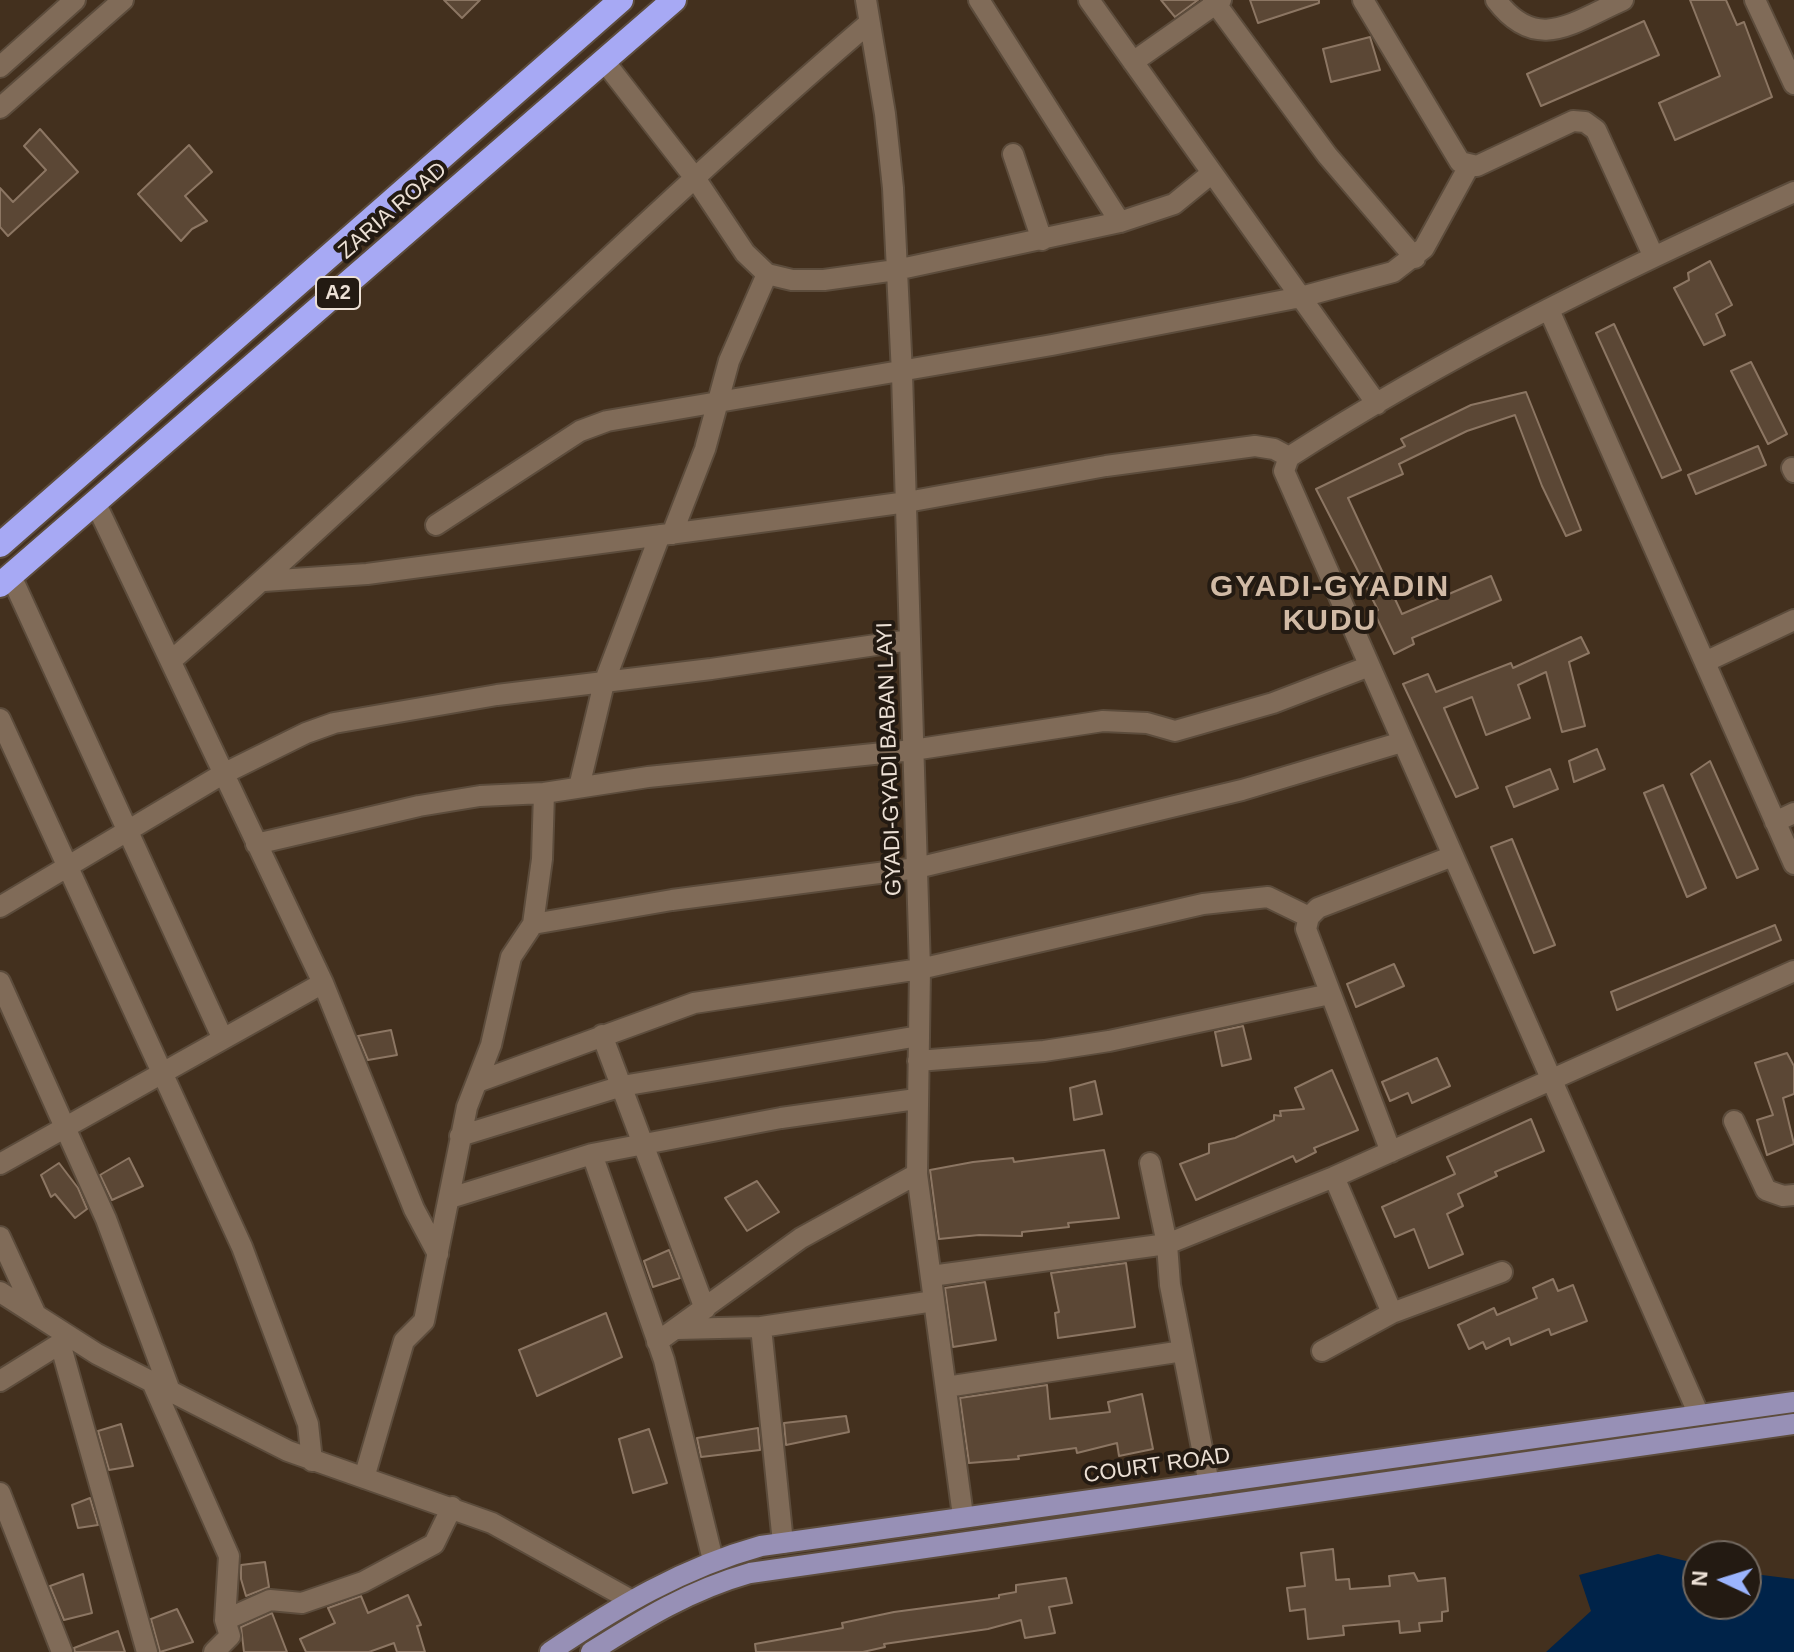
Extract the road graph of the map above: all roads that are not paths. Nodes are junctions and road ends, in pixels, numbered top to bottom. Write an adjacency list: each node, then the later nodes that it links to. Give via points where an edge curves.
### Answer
1 (75, 0): 16 (street)
2 (123, 0): 18 (street)
3 (621, 0): 40 (highway, ZARIA ROAD / A2)
4 (674, 0): 14 (highway, ZARIA ROAD / A2)
5 (866, 0): 13 (street, GYADI-GYADI BABAN LAYI)
6 (979, 0): 24 (street)
7 (1089, 0): 15 (street)
8 (1363, 0): 20 (street, via 1449,148)
9 (1496, 0): 10 (street, via 1517,24 1548,30)
10 (1623, 0)
11 (1755, 0): 17 (street)
12 (1216, 1): 15 (street); 27 (street, via 1327,155)
13 (869, 23): 22 (street); 28 (street, GYADI-GYADI BABAN LAYI, via 885,114)
14 (604, 61): 22 (street); 37 (highway, ZARIA ROAD / A2)
15 (1133, 62): 21 (street)
16 (0, 67)
17 (1794, 84)
18 (0, 108)
19 (1013, 154): 25 (street)
20 (1469, 166): 26 (street, via 1573,121 1585,122 1596,130); 27 (street)
21 (1212, 173): 24 (street, via 1174,204); 30 (street)
22 (695, 178): 29 (street, via 745,253); 42 (street)
23 (1794, 192): 26 (street)
24 (1120, 222): 25 (street)
25 (1042, 240): 28 (street)
26 (1653, 255): 31 (street)
27 (1415, 258): 30 (street, via 1393,272)
28 (896, 270): 29 (street, via 824,280); 32 (street, GYADI-GYADI BABAN LAYI)
29 (767, 274): 33 (street, via 729,361)
30 (1301, 297): 32 (street); 34 (street)
31 (1549, 310): 34 (street); 46 (street)
32 (902, 374): 33 (street); 36 (street, GYADI-GYADI BABAN LAYI)
33 (719, 402): 38 (street, via 620,418 580,431); 39 (street)
34 (1377, 404): 35 (street)
35 (1289, 457): 36 (street, via 1255,446); 47 (street, via 1285,481)
36 (907, 502): 39 (street); 44 (street, GYADI-GYADI BABAN LAYI)
37 (96, 504): 41 (highway, ZARIA ROAD / A2); 45 (street)
38 (436, 525)
39 (666, 534): 42 (street, via 367,574); 48 (street)
40 (0, 545)
41 (6, 580): 56 (street)
42 (264, 581): 45 (street)
43 (1794, 620): 46 (street)
44 (910, 640): 48 (street); 51 (street, GYADI-GYADI BABAN LAYI)
45 (172, 660): 52 (street)
46 (1705, 662): 55 (street)
47 (1367, 667): 50 (street); 51 (street, via 1273,703 1175,731 1147,723 1103,721)
48 (604, 683): 52 (street, via 334,723); 53 (street)
49 (0, 719): 61 (street)
50 (1402, 742): 58 (street); 60 (street, via 1242,790)
51 (913, 750): 53 (street); 60 (street, GYADI-GYADI BABAN LAYI)
52 (221, 775): 56 (street); 57 (street)
53 (579, 787): 54 (street)
54 (544, 793): 57 (street, via 419,806); 64 (street)
55 (1785, 817): 59 (street)
56 (130, 830): 61 (street); 72 (street)
57 (256, 844): 68 (street)
58 (1453, 856): 63 (street, via 1318,908); 75 (street)
59 (1794, 864)
60 (917, 868): 64 (street); 65 (street, GYADI-GYADI BABAN LAYI)
61 (67, 869): 62 (street); 74 (street)
62 (0, 907)
63 (1309, 917): 65 (street, via 1268,897 1203,904); 69 (street, via 1308,939)
64 (533, 924): 76 (street, via 511,957)
65 (920, 969): 70 (street, via 694,1003); 71 (street, GYADI-GYADI BABAN LAYI)
66 (1794, 971): 75 (street)
67 (0, 982): 80 (street)
68 (323, 983): 72 (street); 93 (street, via 414,1209)
69 (1330, 994): 73 (street, via 1109,1041); 83 (street)
70 (602, 1035): 76 (street); 77 (street)
71 (919, 1036): 73 (street, GYADI-GYADI BABAN LAYI); 77 (street)
72 (222, 1037): 74 (street)
73 (918, 1061): 78 (street, GYADI-GYADI BABAN LAYI)
74 (164, 1072): 80 (street); 113 (street, via 242,1247 308,1424)
75 (1552, 1079): 83 (street); 111 (street)
76 (477, 1082): 81 (street)
77 (622, 1086): 81 (street); 82 (street)
78 (916, 1099): 82 (street); 87 (street, GYADI-GYADI BABAN LAYI)
79 (1734, 1121): 89 (street, via 1766,1190)
80 (64, 1126): 86 (street); 108 (street, via 106,1219)
81 (460, 1136): 90 (street)
82 (642, 1144): 84 (street); 98 (street)
83 (1391, 1152): 88 (street)
84 (592, 1154): 90 (street); 104 (street)
85 (1150, 1163): 92 (street)
86 (0, 1164)
87 (917, 1174): 95 (street, GYADI-GYADI BABAN LAYI); 98 (street, via 801,1238)
88 (1334, 1177): 92 (street); 100 (street)
89 (1794, 1195)
90 (450, 1198): 93 (street)
91 (0, 1237): 99 (street)
92 (1167, 1244): 95 (street); 105 (street)
93 (438, 1254): 114 (street, via 424,1321 404,1341)
94 (1502, 1272): 100 (street)
95 (931, 1276): 97 (street, GYADI-GYADI BABAN LAYI)
96 (0, 1292): 99 (street)
97 (934, 1301): 101 (street); 109 (street, GYADI-GYADI BABAN LAYI)
98 (705, 1309): 102 (street)
99 (35, 1313): 103 (street)
100 (1392, 1313): 106 (street)
101 (761, 1327): 102 (street); 119 (street)
102 (677, 1329): 104 (street)
103 (65, 1341): 107 (street); 108 (street); 124 (street)
104 (657, 1342): 120 (street)
105 (1183, 1351): 109 (street); 115 (street)
106 (1322, 1351)
107 (0, 1381)
108 (161, 1387): 113 (street); 122 (street, via 229,1556)
109 (946, 1387): 118 (street, GYADI-GYADI BABAN LAYI)
110 (1794, 1402): 111 (main road, COURT ROAD)
111 (1699, 1415): 115 (main road, COURT ROAD)
112 (1794, 1424): 127 (main road, via 750,1573 674,1600)
113 (312, 1461): 114 (street)
114 (364, 1478): 117 (street)
115 (1209, 1484): 118 (main road, COURT ROAD)
116 (0, 1493): 123 (street)
117 (452, 1507): 121 (street, via 492,1523); 122 (street, via 434,1544 363,1582 302,1603 270,1600)
118 (963, 1516): 119 (main road, COURT ROAD)
119 (783, 1543): 120 (main road, COURT ROAD)
120 (713, 1560): 121 (main road, COURT ROAD)
121 (629, 1599): 126 (main road, COURT ROAD)
122 (225, 1620): 125 (street, via 230,1636)
123 (62, 1652)
124 (147, 1652)
125 (214, 1652)
126 (550, 1652)
127 (591, 1652)

